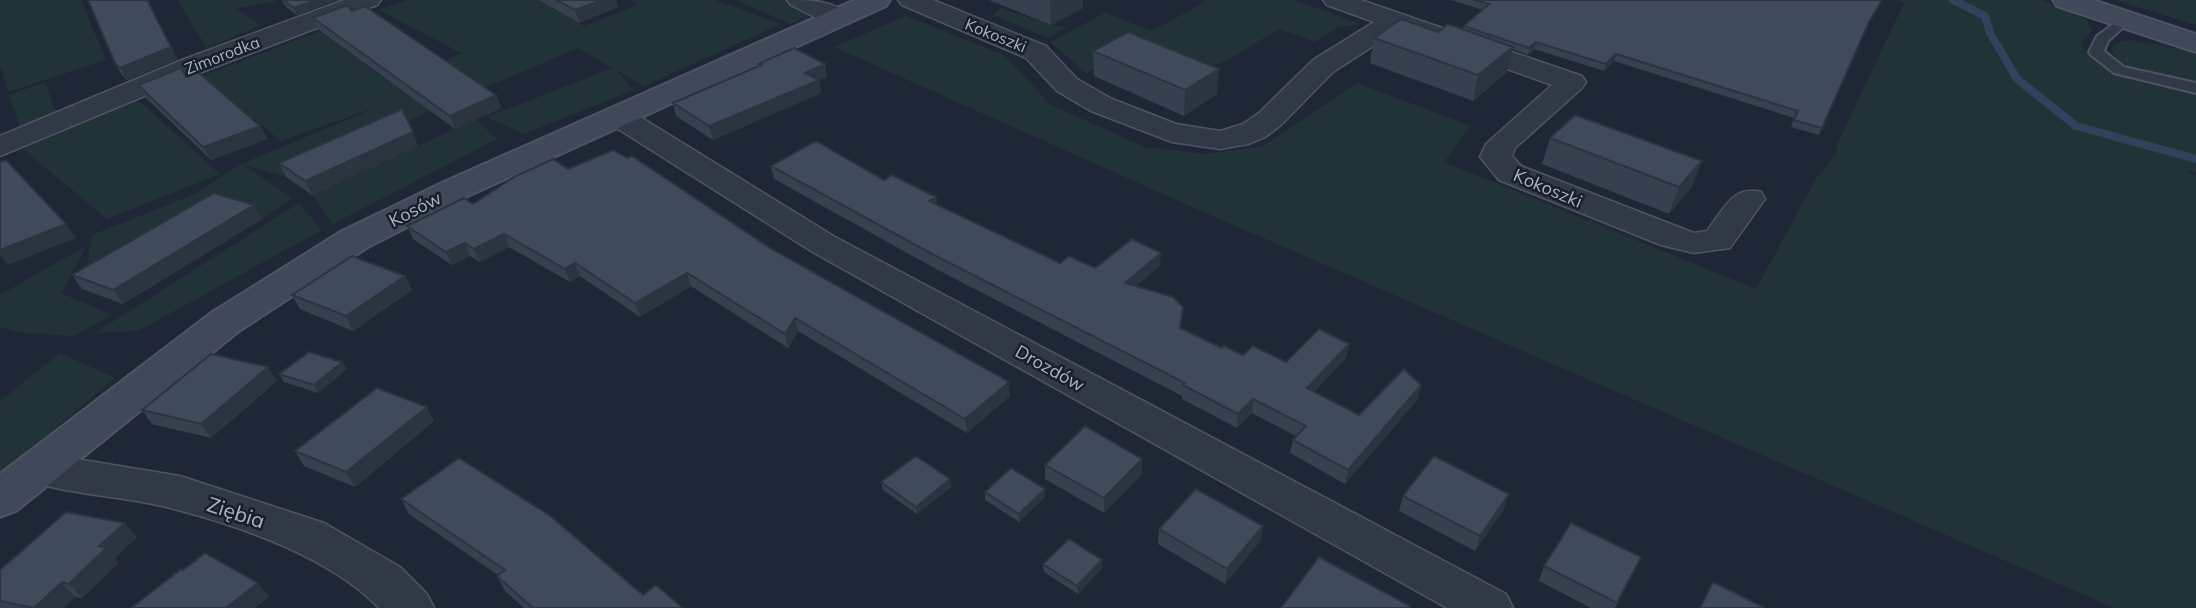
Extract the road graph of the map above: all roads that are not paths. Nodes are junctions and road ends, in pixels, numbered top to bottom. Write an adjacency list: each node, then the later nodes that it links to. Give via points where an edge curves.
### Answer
1 (368, 0): 13 (street, Zimorodka, via 192,66)
2 (800, 0): 7 (street)
3 (877, 0): 7 (street, Kosów)
4 (911, 0): 8 (street, Kokoszki, via 1036,52 1074,93 1175,134 1209,141 1242,137 1268,122 1322,67)
5 (1336, 0): 8 (street, Kokoszki)
6 (2066, 0): 9 (street)
7 (837, 17): 12 (street, Kosów)
8 (1395, 20): 14 (street, Kokoszki, via 1572,82 1497,151 1500,164 1510,173 1694,243 1718,241)
9 (2123, 21): 10 (street); 11 (lane, via 2102,39 2096,52 2119,70)
10 (2196, 43)
11 (2196, 88)
12 (618, 116): 15 (street, Kosów, via 355,239 225,322); 18 (street, Drozdów, via 823,244)
13 (0, 147)
14 (1749, 199)
15 (40, 469): 16 (street, Kosów); 17 (street, Ziębia, via 180,493 308,536 383,581)
16 (0, 499)
17 (410, 608)
18 (1489, 608)

